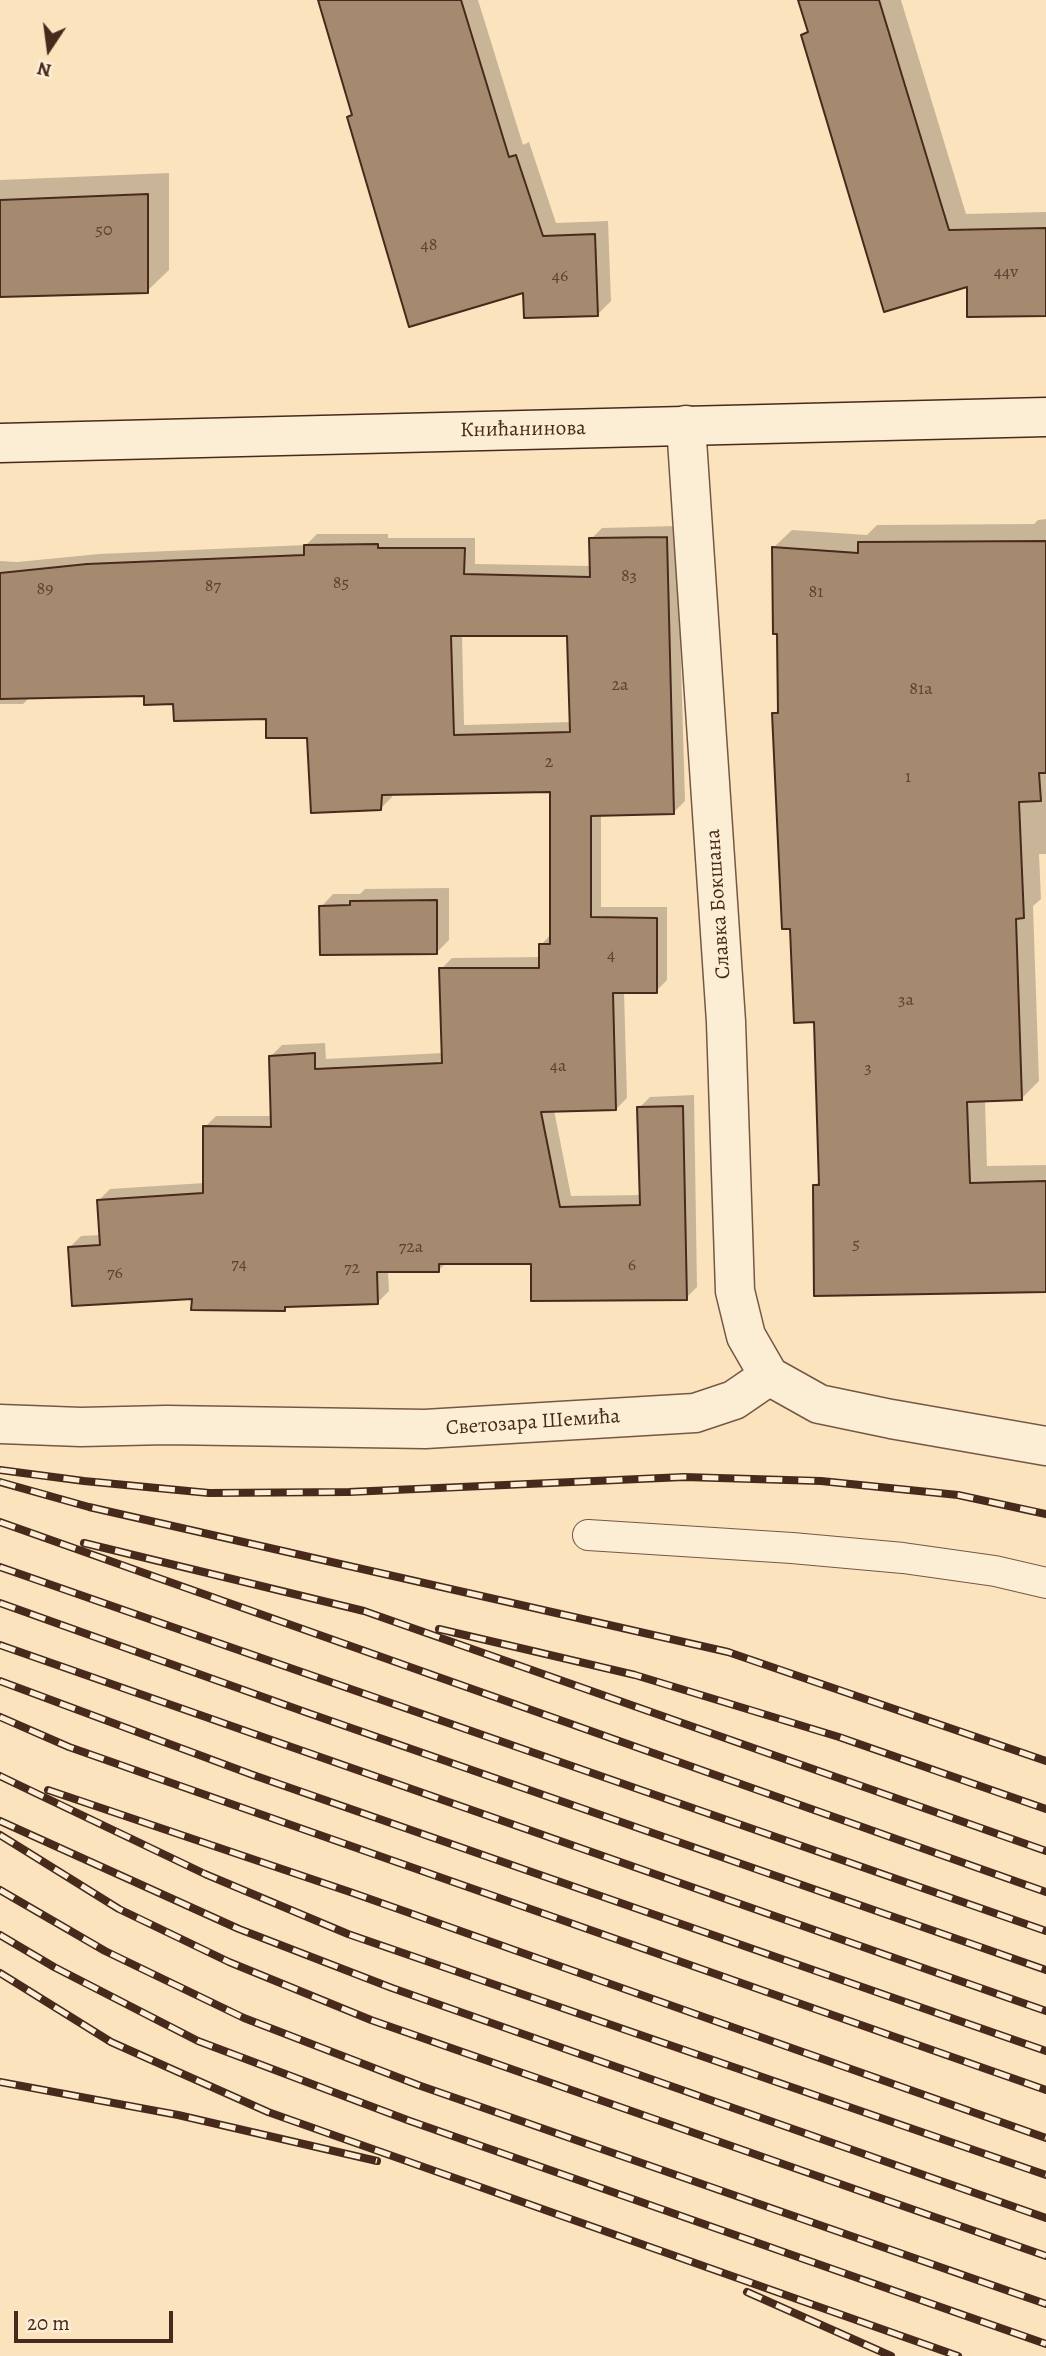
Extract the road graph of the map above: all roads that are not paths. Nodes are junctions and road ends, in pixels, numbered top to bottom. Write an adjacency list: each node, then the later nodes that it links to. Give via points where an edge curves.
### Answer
1 (1046, 417): 2 (street, Книћанинова)
2 (686, 425): 3 (street, Книћанинова); 4 (street, Славка Бокшана, via 726,1022 735,1291 746,1336)
3 (0, 443)
4 (769, 1376): 5 (street, Светозара Шемића, via 734,1400 695,1413 425,1429); 6 (street, via 819,1404)
5 (0, 1424)
6 (1046, 1446)
7 (588, 1535): 8 (lane, via 903,1558)
8 (1046, 1583)

